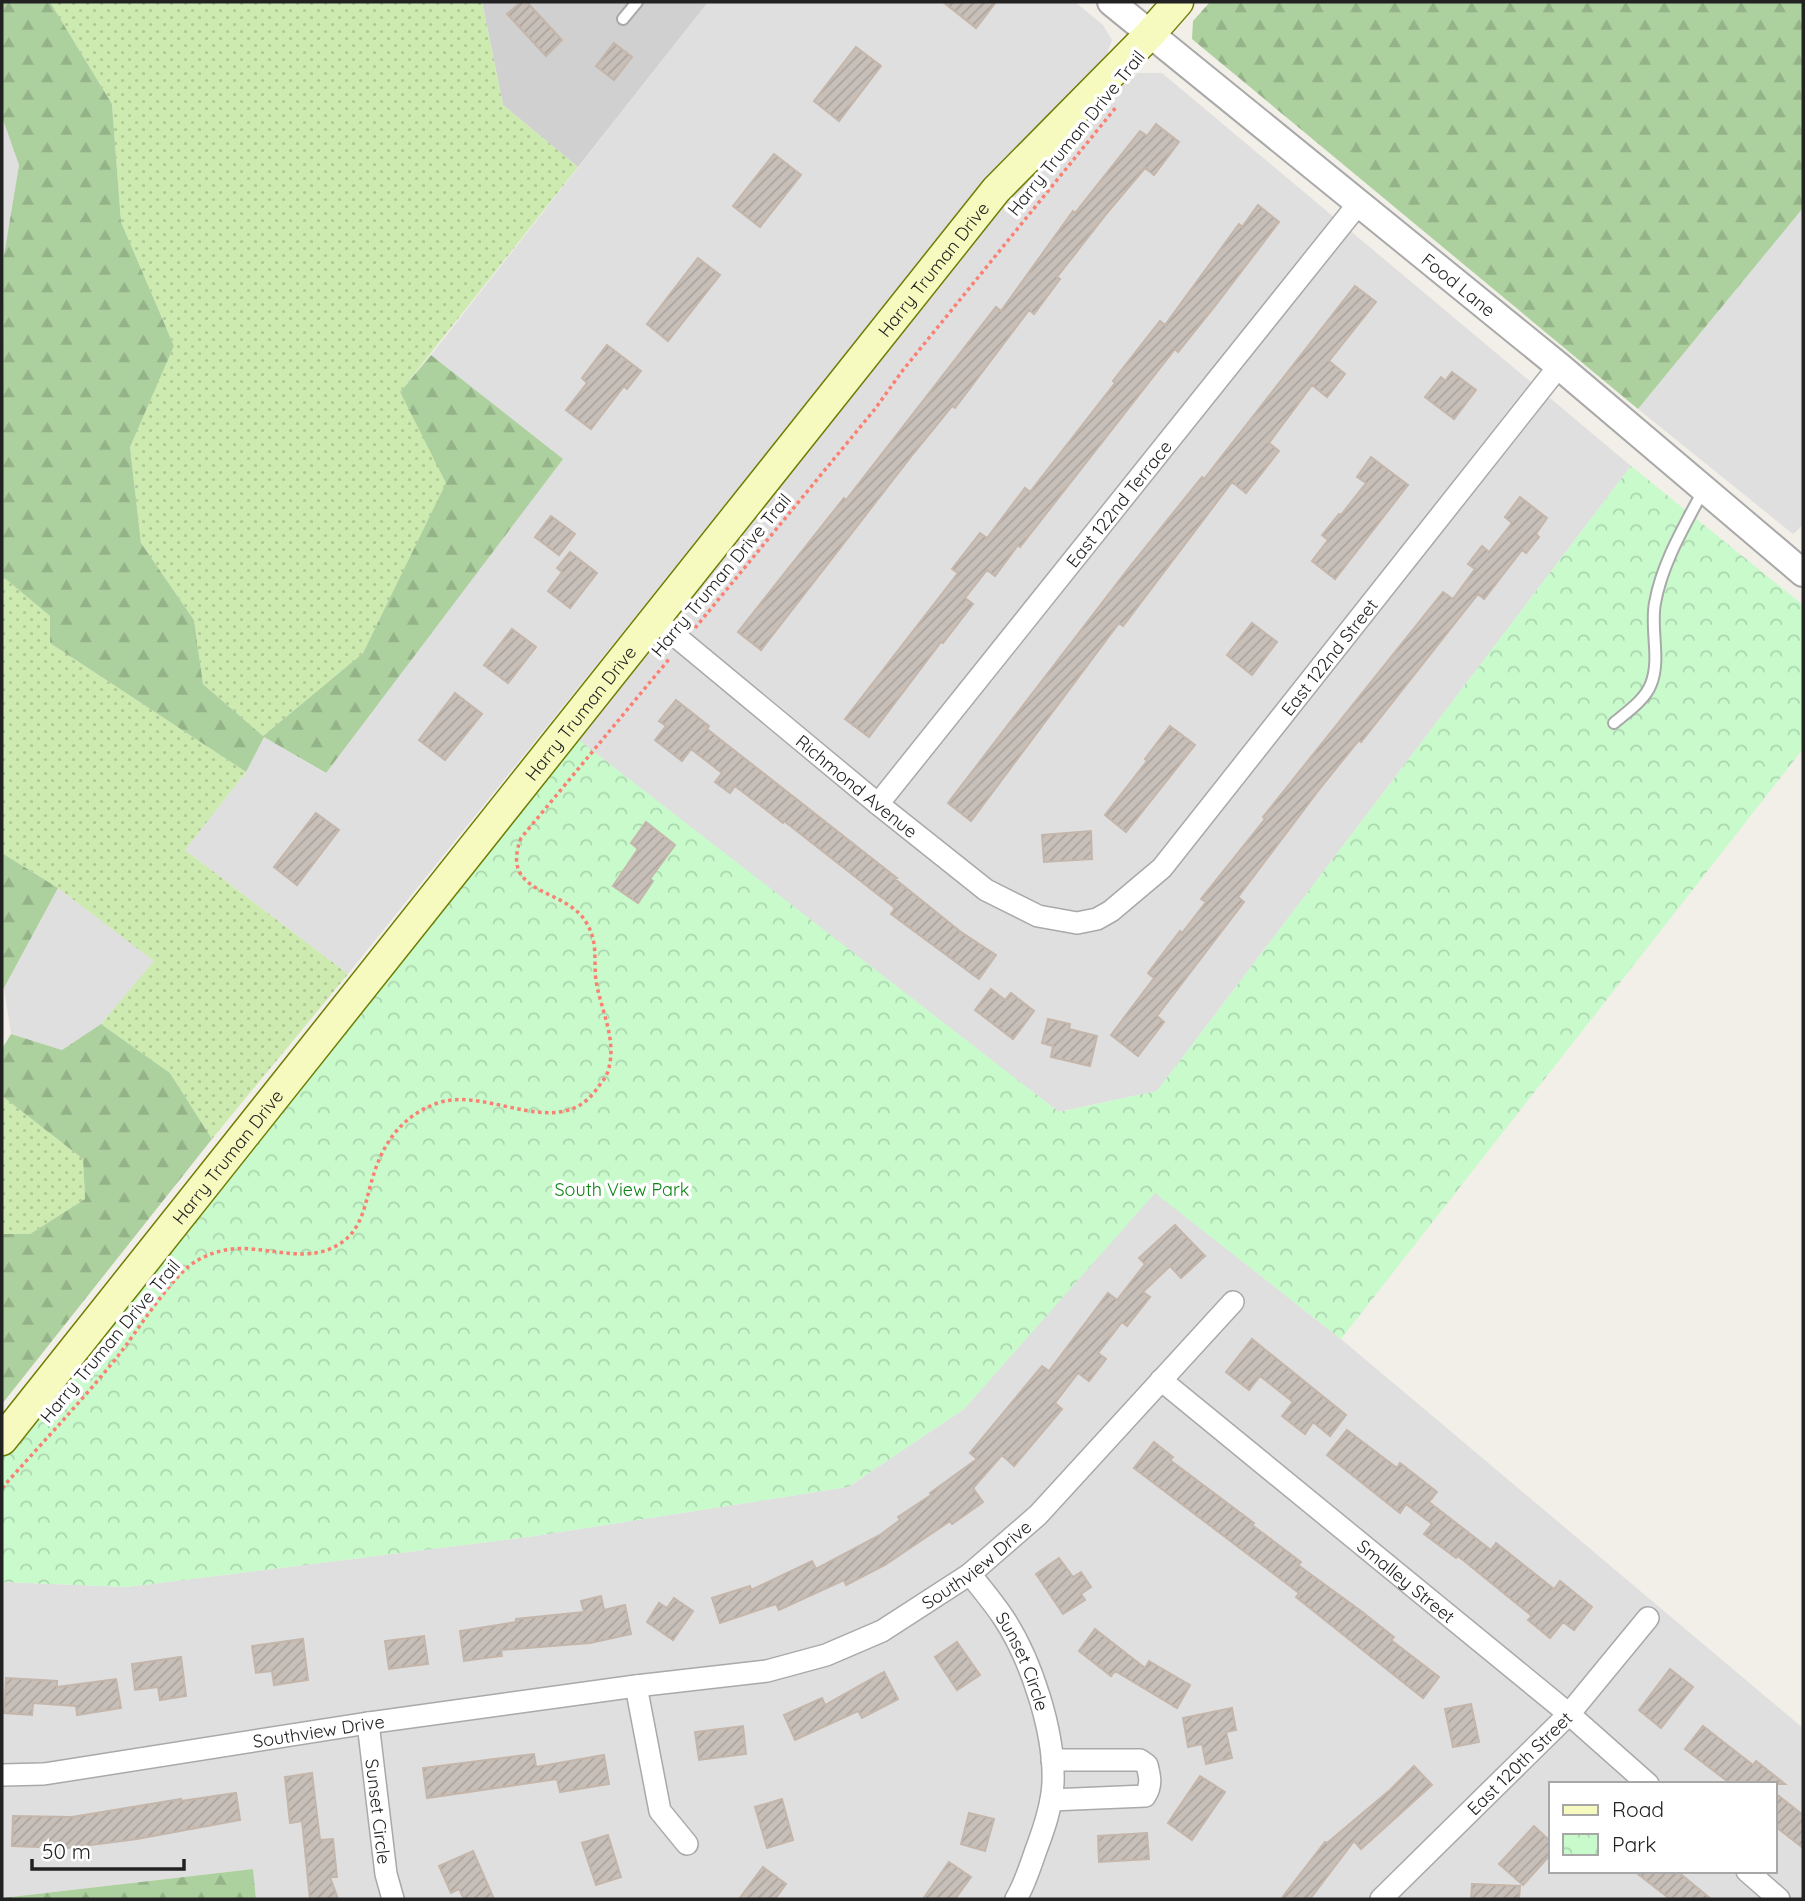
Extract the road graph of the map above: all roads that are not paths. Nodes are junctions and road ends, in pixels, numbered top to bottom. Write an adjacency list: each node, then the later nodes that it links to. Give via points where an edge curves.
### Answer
1 (637, 2): 4 (lane)
2 (1111, 2): 5 (street, Food Lane)
3 (1178, 2): 5 (main road, Harry Truman Drive)
4 (623, 19)
5 (1150, 34): 6 (street, Food Lane); 10 (main road, Harry Truman Drive, via 996,190)
6 (1359, 203): 7 (street, Food Lane); 12 (street, East 122nd Terrace)
7 (1559, 366): 8 (street, Food Lane); 13 (street, East 122nd Street, via 1162,868 1111,911)
8 (1704, 489): 9 (street, Food Lane); 11 (lane, via 1677,541 1655,604 1651,685)
9 (1803, 573)
10 (655, 619): 12 (street, Richmond Avenue); 16 (main road, Harry Truman Drive)
11 (1614, 723)
12 (878, 804): 13 (street, Richmond Avenue, via 986,890 1038,916)
13 (1077, 923)
14 (1233, 1302): 15 (street, Southview Drive)
15 (1161, 1380): 17 (street, Southview Drive, via 1038,1515); 20 (street, Smalley Street)
16 (2, 1440)
17 (970, 1574): 19 (street, Southview Drive, via 882,1630 826,1656 767,1671); 22 (street, Sunset Circle, via 1003,1617 1024,1656 1043,1707)
18 (1648, 1618): 20 (street, East 120th Street)
19 (636, 1686): 21 (street, Southview Drive); 26 (street, via 660,1811)
20 (1569, 1714): 24 (street, Smalley Street); 28 (street, East 120th Street)
21 (368, 1723): 23 (street, Southview Drive, via 44,1774); 29 (street, Sunset Circle)
22 (1052, 1760): 25 (street, Sunset Circle); 25 (street, via 1140,1760 1147,1765 1150,1788 1145,1796)
23 (2, 1775)
24 (1645, 1782)
25 (1051, 1800): 30 (street, Sunset Circle)
26 (687, 1844)
27 (1749, 1873): 31 (street)
28 (1383, 1898)
29 (393, 1899)
30 (1016, 1899)
31 (1779, 1899)

